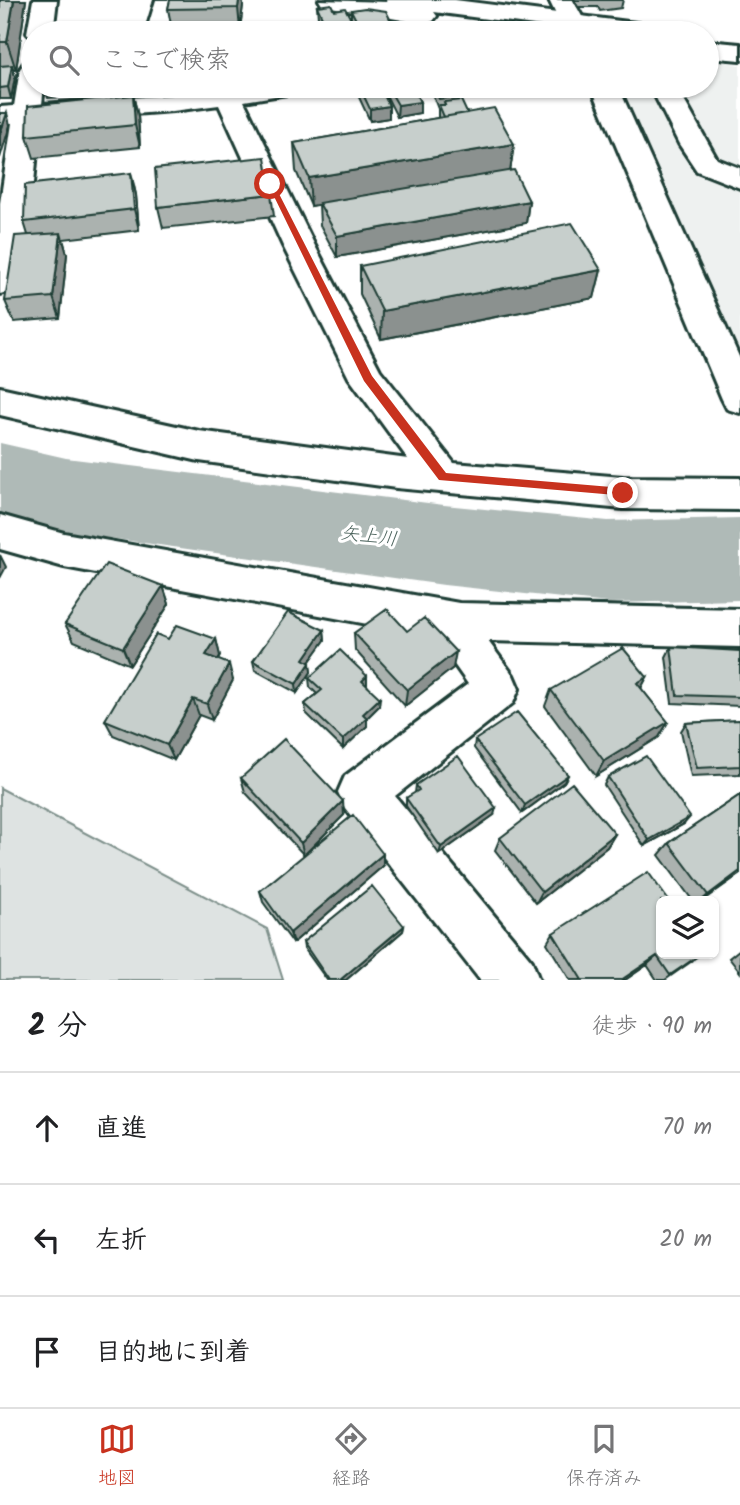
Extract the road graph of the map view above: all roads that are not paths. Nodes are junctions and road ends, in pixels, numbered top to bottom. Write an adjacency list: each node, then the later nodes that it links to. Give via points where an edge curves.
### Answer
1 (45, 0): 6 (street)
2 (168, 0): 7 (street)
3 (331, 0): 8 (street)
4 (398, 0): 9 (street)
5 (561, 0): 10 (street)
6 (42, 21)
7 (162, 21)
8 (456, 21)
9 (527, 21)
10 (572, 21)
11 (719, 39): 12 (street)
12 (740, 41)
13 (719, 50): 14 (street)
14 (740, 52)
15 (21, 96): 20 (street)
16 (128, 98): 20 (street)
17 (229, 98): 25 (street, via 368,378)
18 (609, 98): 23 (street)
19 (669, 98): 21 (street, via 707,165)
20 (13, 114): 22 (street, via 11,235)
21 (740, 179)
22 (0, 283)
23 (740, 399)
24 (0, 401): 25 (street, via 199,446)
25 (443, 477): 26 (street, via 623,493)
26 (740, 494)
27 (0, 532): 28 (street, via 64,550)
28 (459, 622): 29 (street); 30 (street, via 466,646 497,690 362,792)
29 (740, 628)
30 (513, 980)

